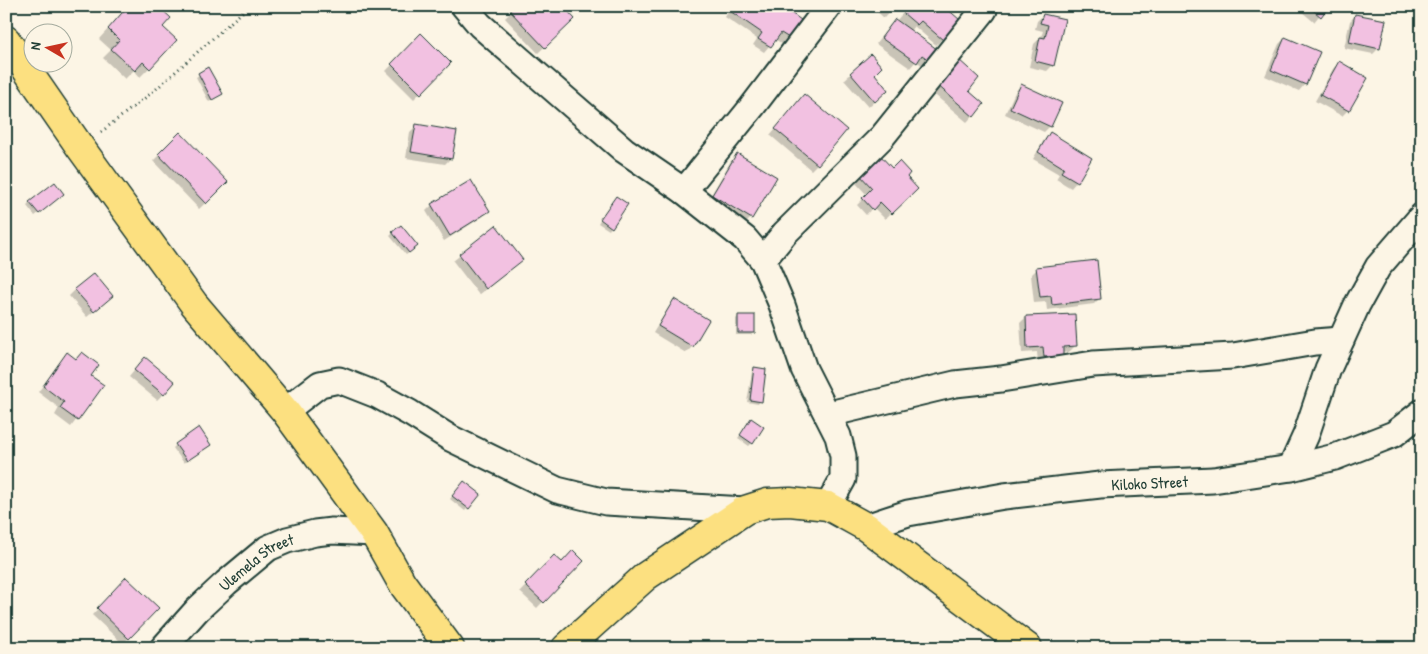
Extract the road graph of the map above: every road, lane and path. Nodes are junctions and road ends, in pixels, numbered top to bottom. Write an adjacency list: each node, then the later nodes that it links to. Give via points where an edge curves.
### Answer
1 (249, 6): 6 (path, via 154,91)
2 (464, 6): 7 (street, via 487,31 624,150)
3 (829, 6): 7 (street)
4 (984, 10): 9 (street, via 882,137)
5 (6, 40): 6 (main road)
6 (80, 147): 11 (main road, via 194,304)
7 (684, 191): 9 (street, via 745,239)
8 (1422, 216): 10 (street, via 1378,267)
9 (762, 260): 13 (street, via 804,369)
10 (1341, 340): 13 (street, via 1234,356 1084,365 955,384); 14 (street)
11 (285, 411): 16 (street, via 320,384 339,380 377,395 450,438 557,490 606,502); 18 (main road)
12 (1422, 412): 14 (street, Kiloko Street, via 1394,434 1335,457)
13 (829, 414): 15 (street, via 843,456 843,479)
14 (1291, 468): 17 (street, Kiloko Street, via 1213,480 1100,485 1004,496 908,513)
15 (828, 506): 16 (main road, via 767,503); 17 (main road)
16 (744, 510): 21 (main road, via 646,576)
17 (866, 527): 22 (main road)
18 (374, 533): 19 (street, Ulemela Street, via 315,533 268,548 226,583); 20 (main road, via 402,583)
19 (163, 648)
20 (450, 648)
21 (566, 648)
22 (1028, 648)

